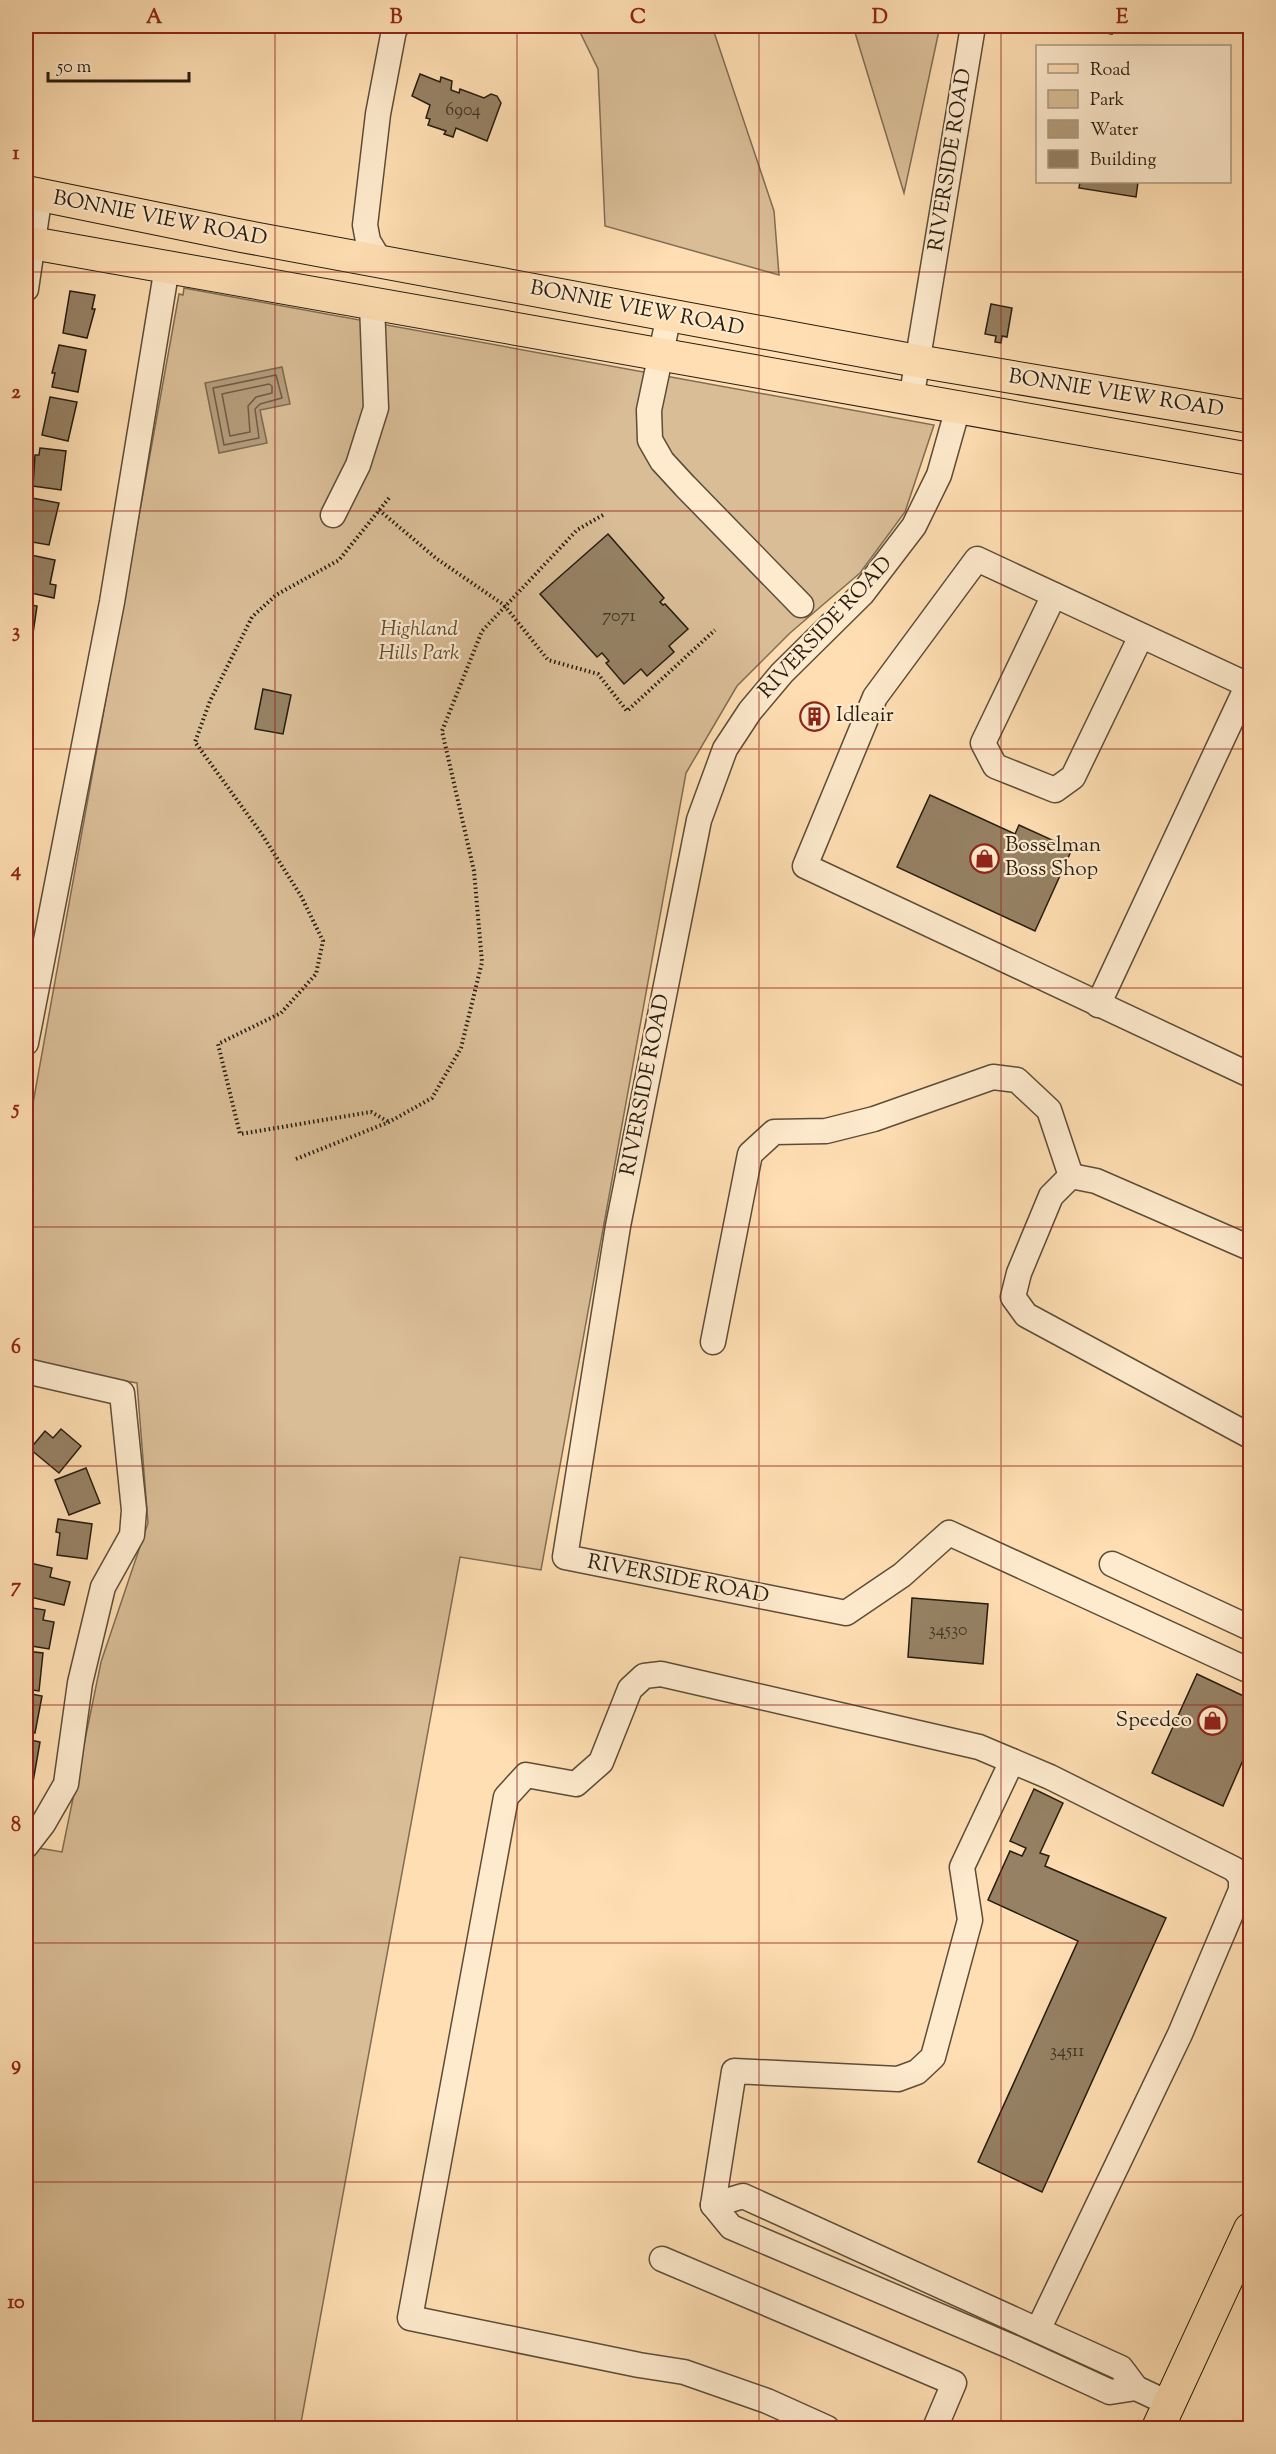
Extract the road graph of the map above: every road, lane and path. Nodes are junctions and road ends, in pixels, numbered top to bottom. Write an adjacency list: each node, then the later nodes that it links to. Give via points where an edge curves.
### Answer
1 (397, 26): 5 (street, via 378,114 365,225 368,241)
2 (973, 26): 11 (street, RIVERSIDE ROAD)
3 (33, 193): 4 (street); 5 (main road, BONNIE VIEW ROAD)
4 (29, 243): 6 (main road, BONNIE VIEW ROAD); 7 (street)
5 (380, 261): 8 (main road); 9 (main road, BONNIE VIEW ROAD)
6 (167, 267): 8 (main road, BONNIE VIEW ROAD); 27 (street, via 112,602)
7 (26, 289)
8 (372, 304): 10 (main road, BONNIE VIEW ROAD); 18 (street, via 376,408 358,465)
9 (669, 315): 10 (street); 11 (main road, BONNIE VIEW ROAD)
10 (660, 355): 12 (main road, BONNIE VIEW ROAD); 22 (street, via 649,410 650,440 685,486)
11 (917, 361): 12 (street, RIVERSIDE ROAD); 14 (main road, BONNIE VIEW ROAD)
12 (911, 400): 13 (main road, BONNIE VIEW ROAD)
13 (958, 408): 15 (main road, BONNIE VIEW ROAD); 38 (street, RIVERSIDE ROAD, via 939,475 914,526 862,594 750,711 725,749 699,820 618,1226 565,1557 846,1613 902,1575 949,1533)
14 (1251, 417)
15 (1251, 459)
16 (389, 498): 17 (path)
17 (379, 510): 21 (path, via 437,560); 29 (path, via 339,560 276,595 252,616 210,701 195,742 261,833 324,941 316,974 281,1013 218,1044 240,1134 370,1112)
18 (333, 515)
19 (603, 515): 21 (path, via 577,530)
20 (1054, 595): 24 (street); 24 (street, via 983,743 995,766 1055,790 1073,777); 26 (street, via 977,559 875,697 805,866)
21 (504, 605): 23 (path, via 548,660 598,674 627,711); 29 (path, via 482,631 442,731 474,871 482,962 460,1048 438,1088 432,1098)
22 (801, 605)
23 (715, 630)
24 (1141, 636): 25 (street)
25 (1250, 684): 26 (street)
26 (1098, 1005): 28 (street)
27 (26, 1043)
28 (1251, 1075)
29 (389, 1122): 30 (path)
30 (296, 1159)
31 (1071, 1176): 32 (street, via 1096,1181); 33 (street, via 1049,1110 1017,1080 993,1077 874,1119 826,1131 774,1132 750,1154); 35 (street, via 1051,1196 1013,1297 1026,1315)
32 (1251, 1248)
33 (713, 1342)
34 (26, 1371): 40 (street, via 122,1393 134,1510 132,1535 103,1587 80,1683 66,1784)
35 (1251, 1436)
36 (1112, 1564): 37 (street)
37 (1251, 1628)
38 (1251, 1671)
39 (1012, 1761): 41 (street, via 963,1867 970,1920 933,2057 917,2072 898,2079 734,2070); 44 (street, via 1234,1869 1241,1877 1241,1890 1180,2034); 47 (street, via 979,1747 661,1674 644,1676 630,1689 601,1762 576,1784 526,1775 506,1797 410,2318 684,2372)
40 (26, 1846)
41 (713, 2205): 44 (street, via 743,2196); 45 (street, via 730,2227 1110,2392)
42 (1251, 2229): 46 (main road)
43 (662, 2259): 48 (street, via 954,2383)
44 (1038, 2330): 45 (street, via 1121,2368)
45 (1136, 2388): 46 (street)
46 (1164, 2416)
47 (827, 2428)
48 (934, 2428)

